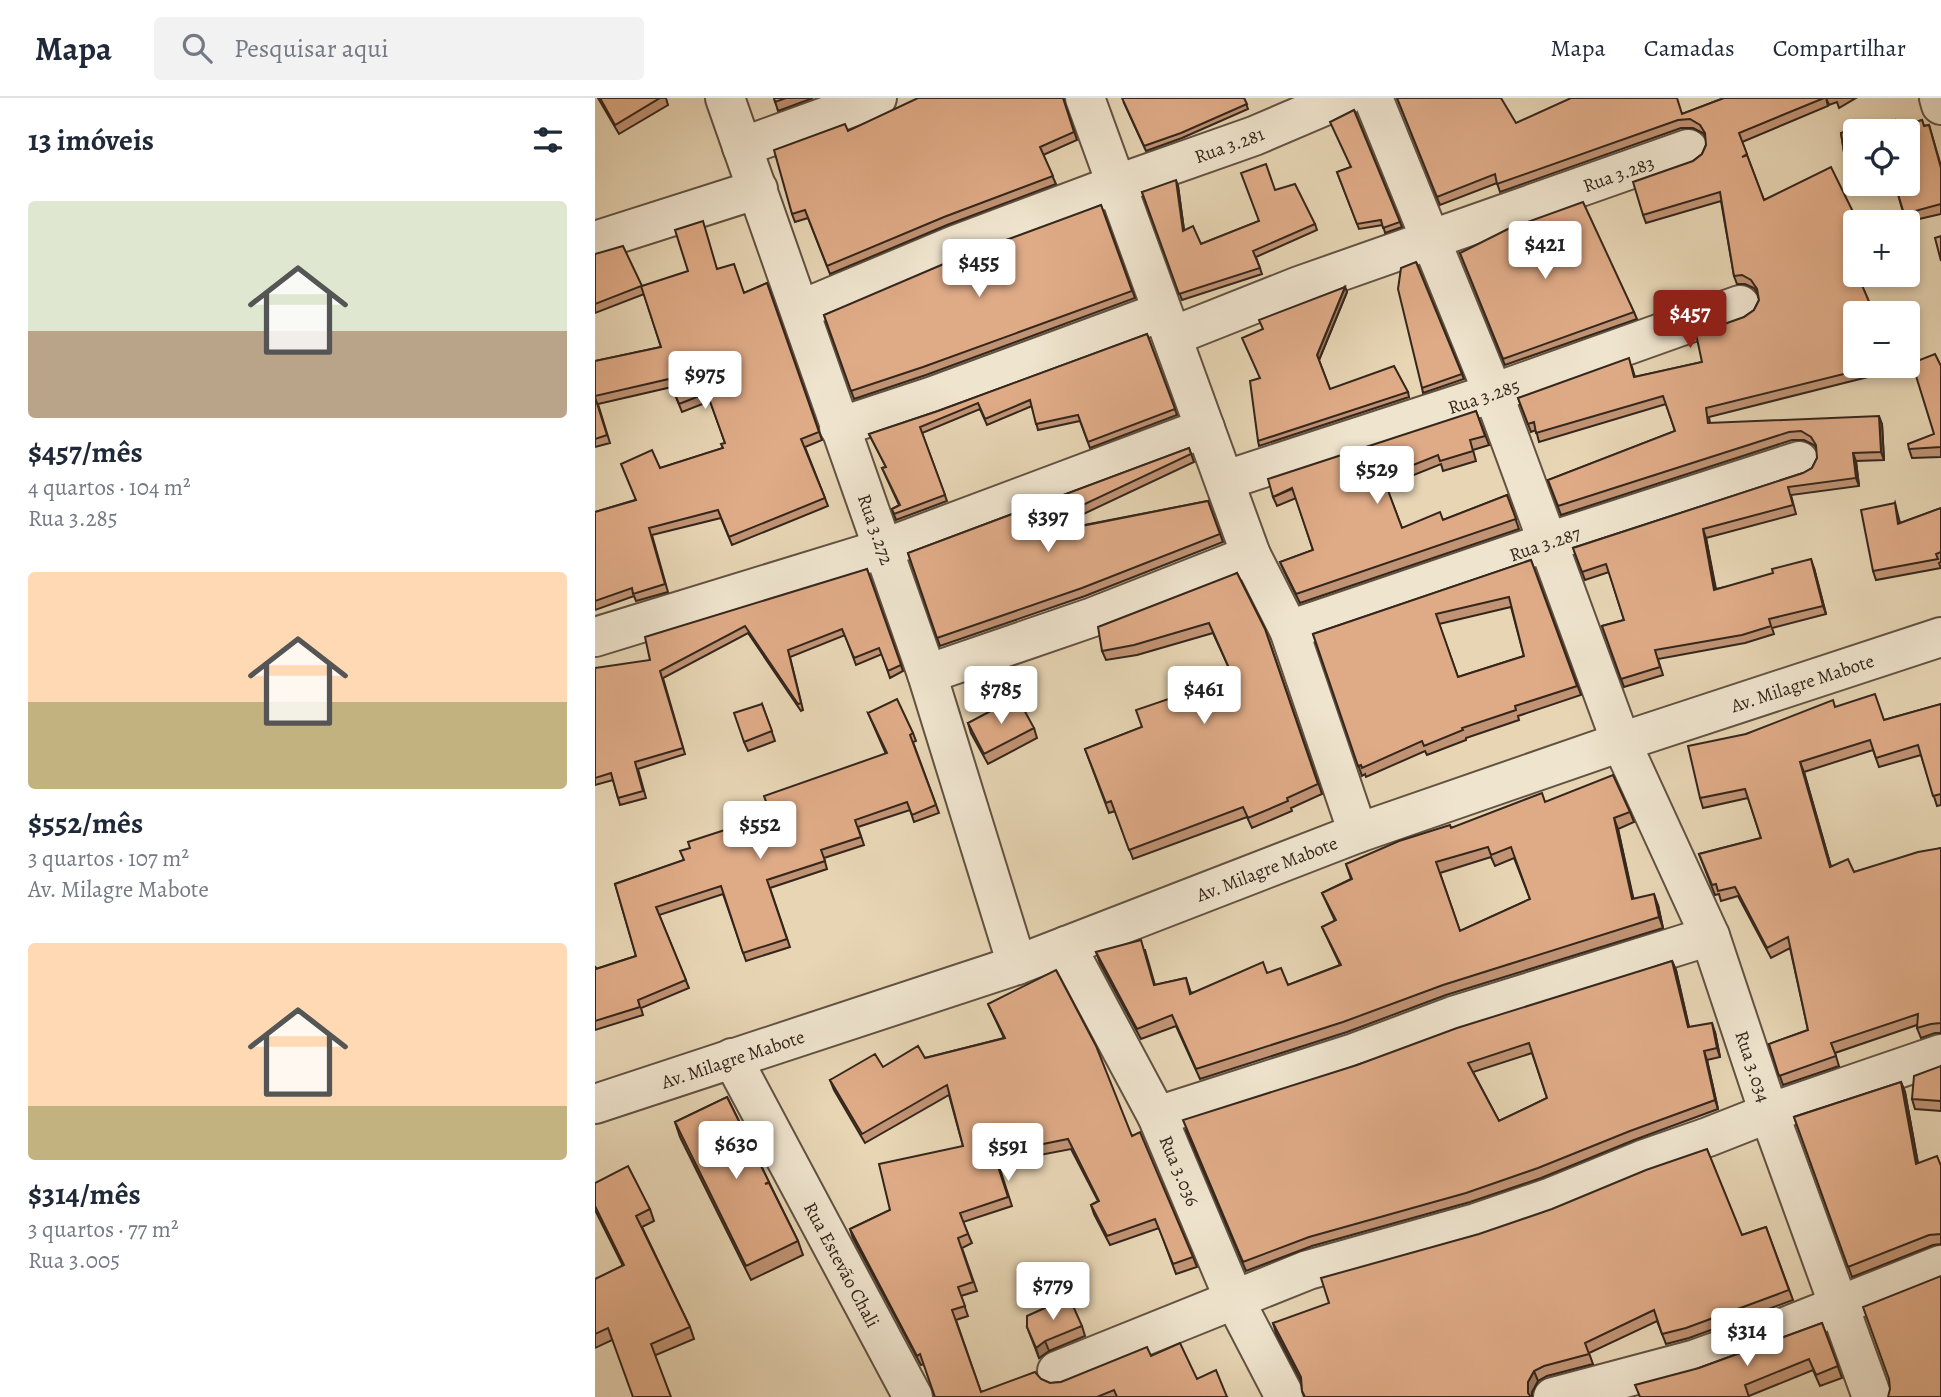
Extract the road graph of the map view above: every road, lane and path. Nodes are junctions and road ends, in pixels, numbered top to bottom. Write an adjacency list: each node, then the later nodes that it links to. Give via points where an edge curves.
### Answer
1 (725, 98): 8 (street, Rua 3.272)
2 (877, 98): 8 (street)
3 (1085, 98): 10 (street)
4 (1343, 98): 10 (street, Rua 3.281, via 1254,136)
5 (1373, 98): 12 (street, Rua 3.034)
6 (1939, 98): 7 (street)
7 (1941, 106)
8 (743, 147): 11 (street, Rua 3.272)
9 (1688, 149): 12 (street, Rua 3.283)
10 (1115, 185): 15 (street, Rua 3.281); 16 (street)
11 (758, 190): 13 (street); 15 (street, Rua 3.272)
12 (1431, 240): 16 (street, Rua 3.283, via 1299,286); 17 (street, Rua 3.034)
13 (595, 241)
14 (1740, 305): 17 (street, Rua 3.285)
15 (800, 310): 18 (street, Rua 3.272)
16 (1167, 324): 18 (street, Rua 3.283); 19 (street)
17 (1493, 393): 21 (street, Rua 3.285); 22 (street, Rua 3.034)
18 (839, 427): 23 (street, Rua 3.272)
19 (1205, 428): 21 (street); 23 (street)
20 (1800, 461): 22 (street, Rua 3.287)
21 (1226, 481): 24 (street)
22 (1548, 542): 25 (street, Rua 3.287); 29 (street, Rua 3.034)
23 (882, 549): 26 (street); 28 (street, Rua 3.272)
24 (1251, 555): 25 (street); 28 (street, via 1093,617)
25 (1289, 630): 30 (street)
26 (595, 637)
27 (1941, 637): 29 (street, Av. Milagre Mabote)
28 (927, 674): 33 (street, Rua 3.272)
29 (1621, 742): 30 (street, Av. Milagre Mabote); 31 (street, Rua 3.034)
30 (1358, 833): 32 (street, Av. Milagre Mabote)
31 (1710, 936): 37 (street, Rua 3.034); 38 (street)
32 (1066, 946): 33 (street, Av. Milagre Mabote); 38 (street, Rua 3.036)
33 (1017, 965): 35 (street, Av. Milagre Mabote)
34 (1941, 1054): 37 (street)
35 (732, 1058): 36 (street, Av. Milagre Mabote); 44 (street, Rua Estevão Chali)
36 (595, 1104)
37 (1769, 1113): 40 (street, via 1549,1198 1308,1270); 41 (street, Rua 3.034)
38 (1157, 1116): 40 (street, Rua 3.036)
39 (1941, 1265): 41 (street)
40 (1234, 1298): 42 (street); 45 (street, Rua 3.036)
41 (1838, 1304): 43 (street); 47 (street, Rua 3.034)
42 (1057, 1371)
43 (1605, 1391): 46 (street)
44 (913, 1397)
45 (1285, 1397)
46 (1553, 1397)
47 (1872, 1397)

